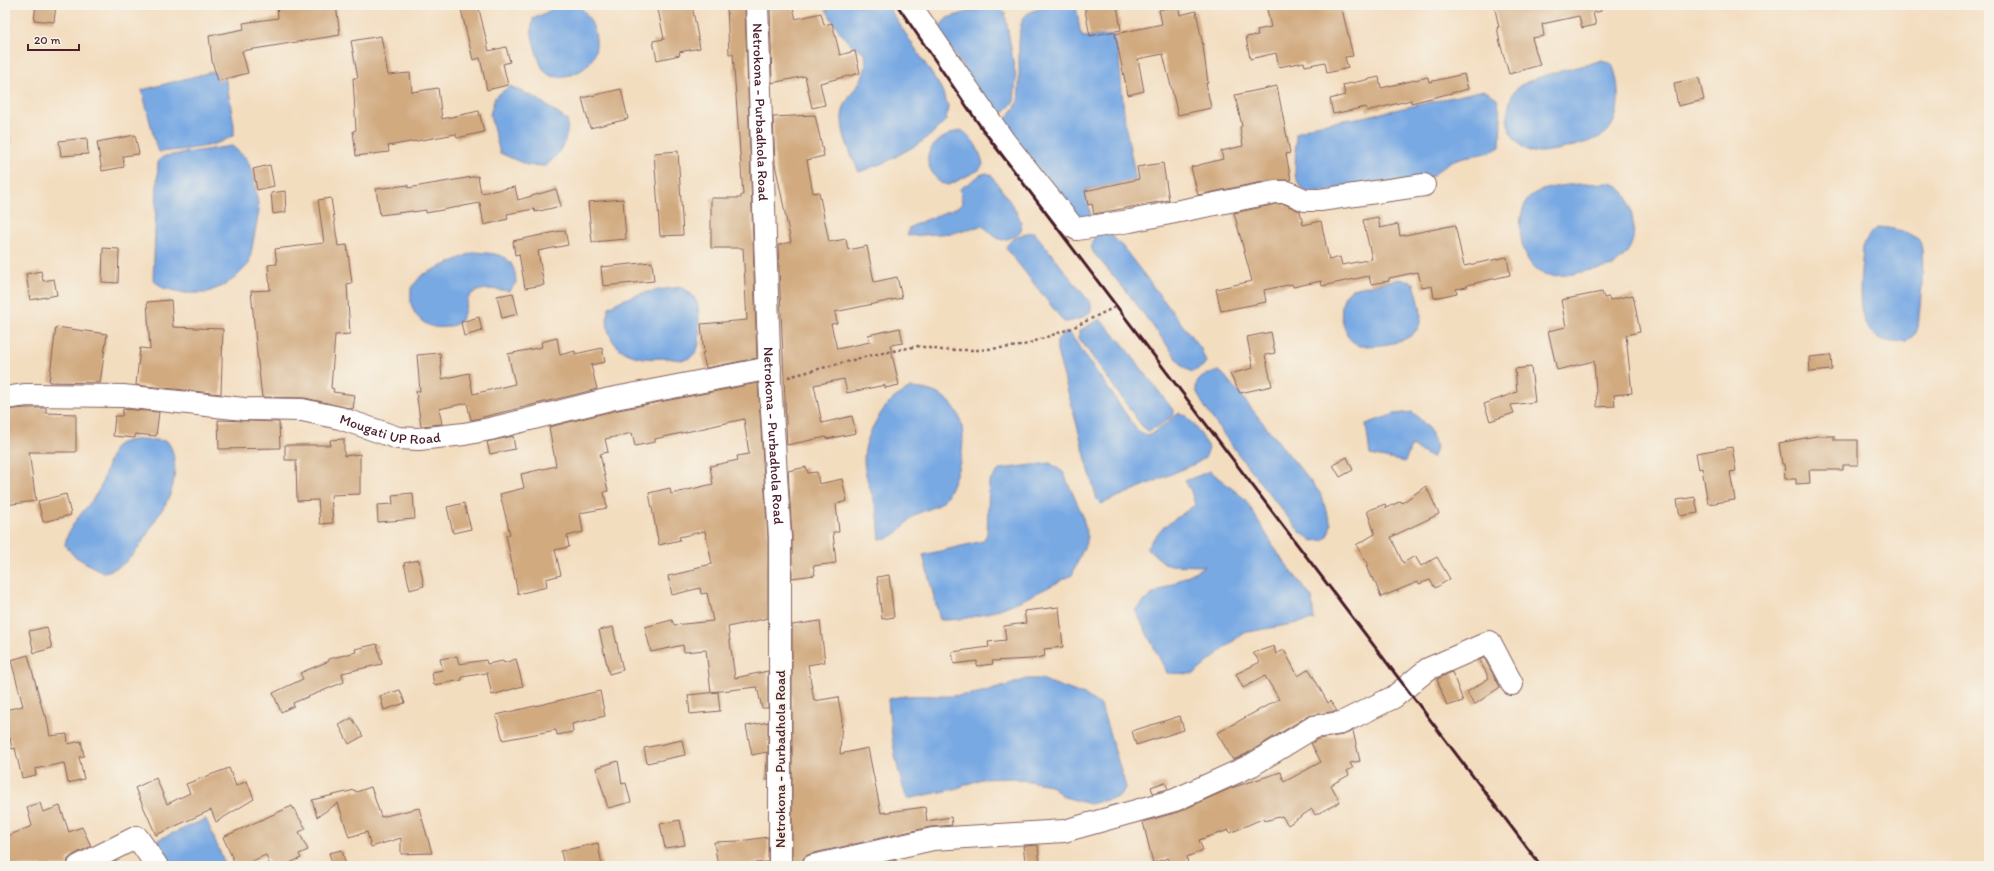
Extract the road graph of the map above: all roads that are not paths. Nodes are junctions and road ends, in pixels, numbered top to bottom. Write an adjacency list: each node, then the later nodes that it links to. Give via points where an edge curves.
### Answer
1 (757, 5): 4 (street, Netrokona - Purbadhola Road)
2 (910, 5): 3 (street, via 1004,141 1077,229 1275,192 1287,192 1305,200 1320,200)
3 (1424, 184)
4 (770, 374): 5 (street, Mougati UP Road, via 610,399 490,429 419,439 398,438 340,418 302,410 244,409 123,396 26,395); 7 (street, Netrokona - Purbadhola Road, via 780,538)
5 (5, 398)
6 (1512, 684): 10 (street, via 1490,642 1428,669 1394,696 1341,723 1314,727 1252,765 1175,800 1064,831 932,839)
7 (777, 865)
8 (79, 866): 9 (street, via 137,837)
9 (157, 866)
10 (813, 866)

